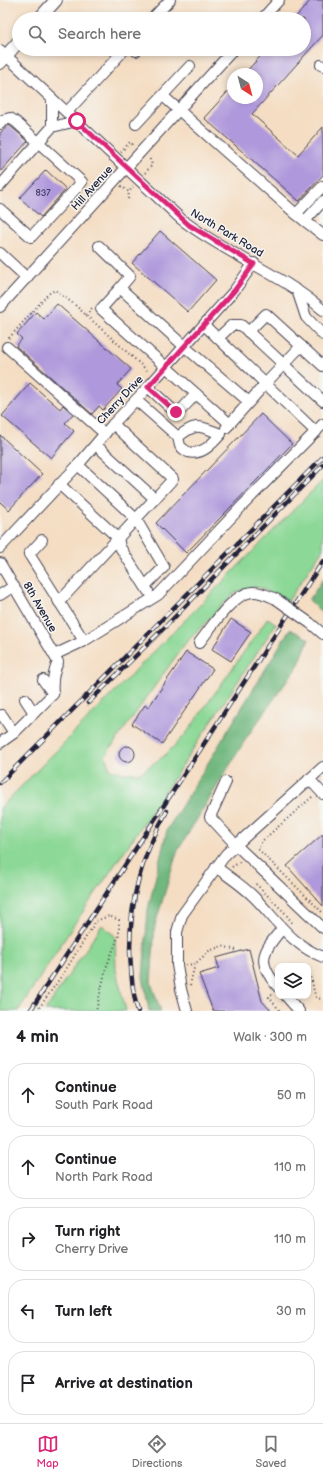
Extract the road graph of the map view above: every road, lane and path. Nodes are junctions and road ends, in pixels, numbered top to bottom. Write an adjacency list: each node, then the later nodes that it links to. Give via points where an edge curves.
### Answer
1 (56, 0): 4 (main road)
2 (170, 0): 5 (street)
3 (274, 2): 6 (street)
4 (45, 12)
5 (159, 12)
6 (267, 12)
7 (12, 47): 8 (main road)
8 (2, 56): 13 (street, North Park Road)
9 (119, 56): 15 (street)
10 (228, 56): 14 (street, Hill Avenue)
11 (190, 66): 12 (street)
12 (163, 96): 14 (street); 18 (street)
13 (52, 99): 15 (street, North Park Road); 19 (street)
14 (178, 110): 21 (street, Hill Avenue); 28 (street)
15 (67, 112): 16 (street, North Park Road)
16 (77, 121): 19 (street); 21 (street, North Park Road)
17 (0, 124): 20 (street, via 10,118)
18 (136, 124)
19 (52, 127): 20 (street)
20 (39, 143): 22 (street); 27 (street, via 82,182 31,238)
21 (126, 168): 33 (street, North Park Road, via 189,225); 34 (street, Hill Avenue)
22 (0, 186)
23 (323, 186): 28 (street)
24 (129, 192): 25 (path)
25 (128, 199)
26 (323, 201): 29 (street)
27 (0, 209)
28 (296, 214): 29 (street)
29 (305, 221): 30 (street)
30 (321, 231)
31 (99, 246): 35 (street, via 130,276)
32 (0, 253): 34 (street)
33 (254, 264): 36 (street, North Park Road); 39 (street, Cherry Drive)
34 (27, 278): 37 (street, Hill Avenue)
35 (120, 288): 43 (street); 48 (street, via 101,309)
36 (297, 290): 38 (street, North Park Road); 41 (street, via 303,311)
37 (0, 307)
38 (323, 310)
39 (204, 325): 42 (street); 43 (street, Cherry Drive)
40 (248, 332): 42 (street, via 241,325 232,325); 44 (street, via 266,314); 46 (street)
41 (323, 335)
42 (218, 338): 50 (street)
43 (185, 346): 48 (street, Cherry Drive); 55 (street)
44 (301, 346): 46 (street); 47 (street)
45 (7, 347): 49 (path, via 8,340 48,294 55,290); 60 (street)
46 (283, 364): 50 (street); 54 (street)
47 (323, 366)
48 (166, 367): 49 (street, Cherry Drive); 52 (street)
49 (156, 379): 51 (street, Cherry Drive)
50 (266, 383): 55 (street); 59 (street)
51 (148, 387): 52 (street, via 176,412); 53 (street, Cherry Drive)
52 (196, 394): 57 (street)
53 (136, 400): 56 (street, Cherry Drive); 62 (street)
54 (323, 401)
55 (249, 402): 57 (street)
56 (114, 424): 60 (street, Cherry Drive); 66 (street, via 173,479)
57 (230, 424): 61 (street)
58 (323, 424): 59 (street)
59 (316, 432): 75 (street, via 158,595)
60 (105, 434): 63 (street, Cherry Drive)
61 (221, 434): 62 (street, via 192,427); 62 (street, via 211,446 188,452 180,446)
62 (178, 437)
63 (96, 445): 64 (street, Cherry Drive); 66 (street)
64 (78, 465): 65 (street, Cherry Drive); 67 (street)
65 (59, 484): 68 (street); 70 (street, Cherry Drive)
66 (155, 499): 67 (street)
67 (136, 519): 68 (street); 73 (street, via 164,567)
68 (118, 538): 73 (street, via 120,547); 76 (street)
69 (42, 540): 76 (street, via 29,554)
70 (0, 548)
71 (0, 563): 72 (street, 8th Avenue)
72 (14, 586): 74 (street); 80 (street, 8th Avenue)
73 (145, 586): 75 (street)
74 (0, 595)
75 (152, 598): 78 (street)
76 (59, 602): 78 (street)
77 (323, 634): 79 (street, bridge, via 276,599 253,592 236,599)
78 (84, 642): 80 (street)
79 (199, 643)
80 (56, 659): 82 (street)
81 (43, 680): 82 (street)
82 (53, 694): 84 (street)
83 (25, 699): 84 (street)
84 (34, 713): 86 (street)
85 (2, 715): 86 (street)
86 (14, 734): 87 (street)
87 (0, 743)
88 (323, 767): 89 (street)
89 (309, 779): 91 (street); 92 (street)
90 (226, 782): 92 (street, via 210,816)
91 (321, 792): 94 (path, via 262,841 258,849)
92 (235, 844): 93 (street); 95 (street)
93 (216, 867): 96 (street, via 254,897); 109 (street, via 182,915 177,932 177,965)
94 (323, 913)
95 (323, 928)
96 (282, 929): 98 (street, via 303,947); 103 (street, via 265,951 265,970)
97 (236, 950): 100 (path, via 222,946 209,951)
98 (323, 957)
99 (185, 961): 100 (path, via 186,966)
100 (195, 964): 102 (path, via 190,988)
101 (311, 978): 106 (path, via 316,997)
102 (188, 981)
103 (275, 988)
104 (275, 991): 110 (path, via 269,997)
105 (289, 999): 111 (street)
106 (323, 1000)
107 (37, 1011): 108 (path, via 96,921 109,916 119,920 119,935 106,968)
108 (96, 1011)
109 (187, 1011)
110 (280, 1011)
111 (299, 1011)

